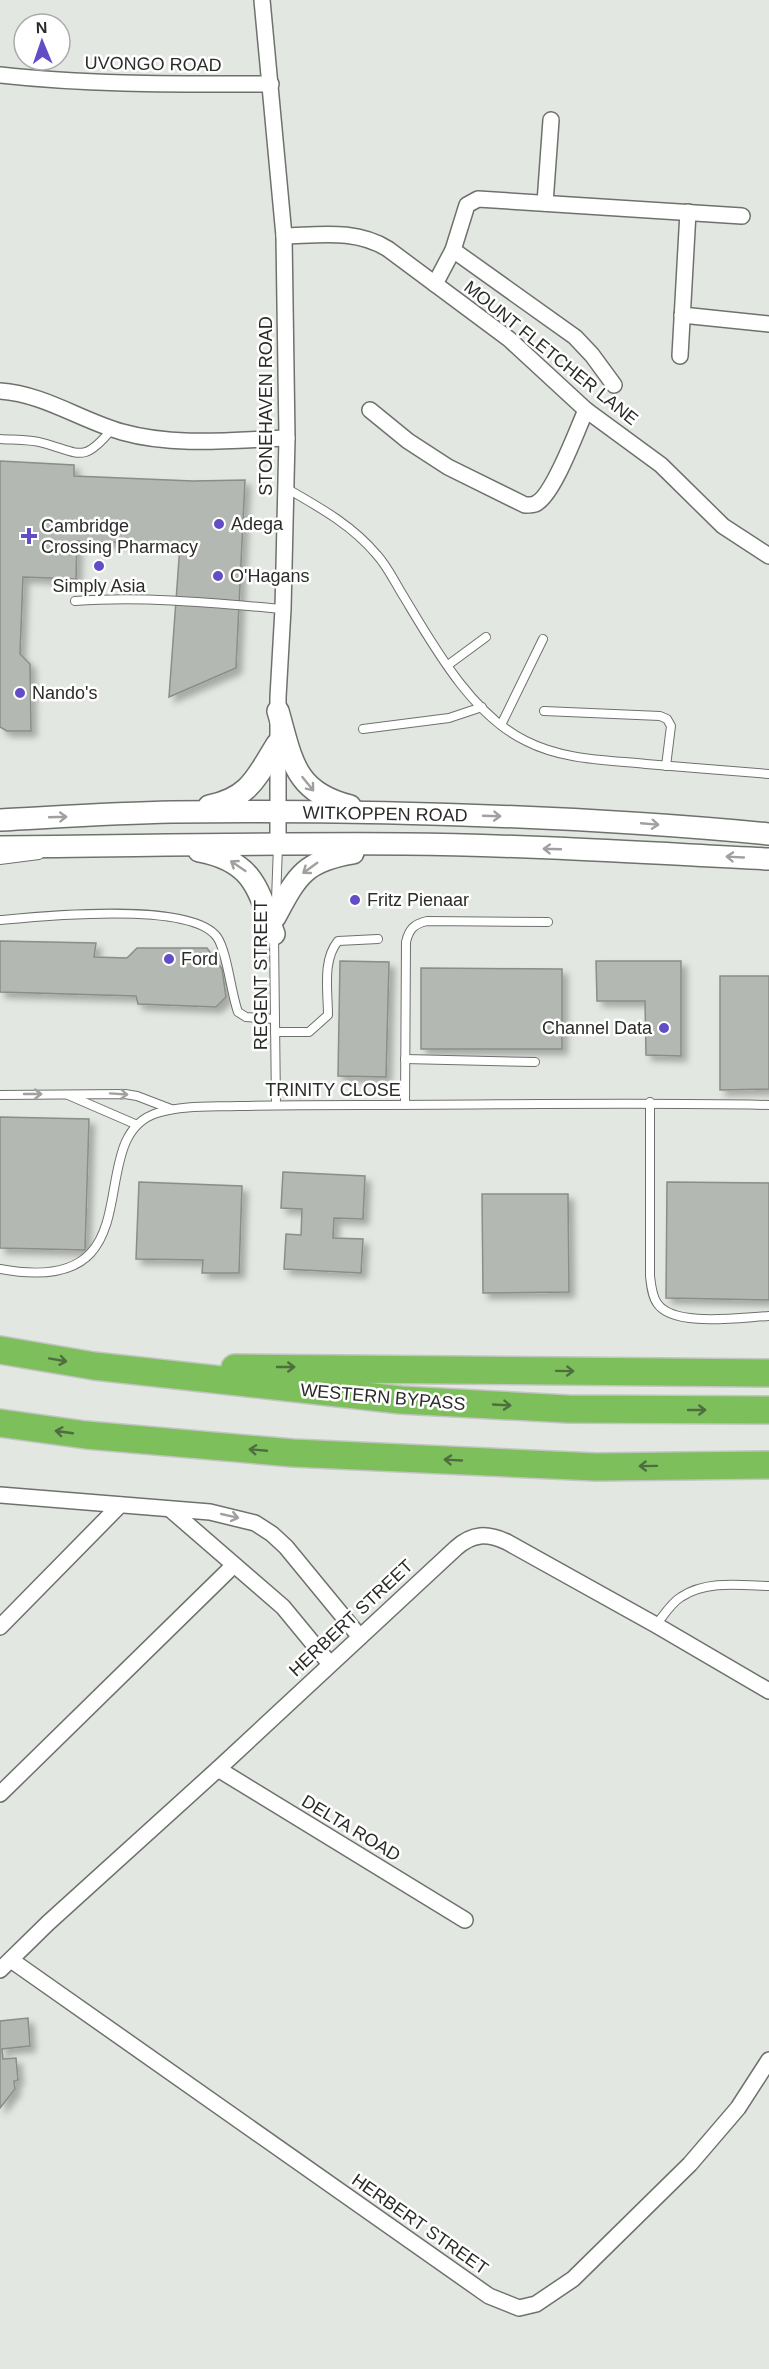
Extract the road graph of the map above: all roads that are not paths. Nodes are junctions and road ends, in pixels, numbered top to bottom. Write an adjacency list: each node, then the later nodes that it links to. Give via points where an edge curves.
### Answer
1 (262, 0): 3 (street, STONEHAVEN ROAD)
2 (0, 75): 3 (street, UVONGO ROAD, via 85,83)
3 (271, 84): 8 (street, STONEHAVEN ROAD)
4 (551, 120): 5 (street)
5 (545, 203): 6 (street); 9 (street, via 478,200 467,205)
6 (688, 213): 7 (street); 11 (street)
7 (742, 216)
8 (284, 236): 10 (street, MOUNT FLETCHER LANE, via 359,236 374,241); 19 (street, STONEHAVEN ROAD)
9 (453, 250): 10 (street); 14 (street, via 575,337)
10 (435, 284): 17 (street, MOUNT FLETCHER LANE, via 509,339)
11 (682, 315): 12 (street); 13 (street)
12 (769, 324)
13 (680, 356)
14 (614, 385)
15 (0, 392): 18 (street, via 46,402)
16 (370, 410): 17 (street, via 448,467 525,505 541,500 554,482)
17 (586, 410): 22 (street, MOUNT FLETCHER LANE, via 661,465 723,526)
18 (112, 429): 19 (street, via 196,441); 20 (lane, via 94,449 84,453 43,443)
19 (288, 438): 21 (street, STONEHAVEN ROAD)
20 (0, 439)
21 (286, 488): 24 (street, STONEHAVEN ROAD); 27 (lane, via 360,536 379,557)
22 (769, 556)
23 (75, 601): 24 (lane, via 111,598)
24 (283, 609): 29 (street, STONEHAVEN ROAD)
25 (486, 637): 27 (lane)
26 (543, 639): 31 (lane)
27 (448, 665): 28 (lane)
28 (482, 707): 31 (lane); 32 (lane, via 449,718)
29 (278, 711): 33 (street, STONEHAVEN ROAD); 38 (main road, one-way to 38, via 293,759 313,791 336,803)
30 (544, 711): 34 (lane, via 667,719 671,726)
31 (501, 725): 34 (lane, via 556,753)
32 (363, 729)
33 (277, 744): 36 (main road, via 243,793 224,803); 37 (street, STONEHAVEN ROAD)
34 (666, 766): 35 (lane)
35 (769, 774)
36 (170, 812): 37 (main road, WITKOPPEN ROAD); 39 (main road, WITKOPPEN ROAD, one-way to 36)
37 (278, 812): 38 (main road, WITKOPPEN ROAD); 43 (street, STONEHAVEN ROAD)
38 (392, 813): 40 (main road, WITKOPPEN ROAD, one-way to 40, via 538,818)
39 (0, 820)
40 (769, 834)
41 (139, 844): 43 (main road, WITKOPPEN ROAD); 44 (main road, WITKOPPEN ROAD); 50 (main road, one-way to 41, via 249,874 239,865 208,852)
42 (406, 844): 43 (main road, WITKOPPEN ROAD); 46 (main road, WITKOPPEN ROAD, one-way to 42); 50 (main road, one-way to 50, via 318,862 299,877)
43 (278, 845): 50 (lane, REGENT STREET)
44 (72, 846): 45 (main road, WITKOPPEN ROAD); 47 (lane)
45 (0, 847)
46 (769, 859)
47 (0, 860)
48 (1, 920): 52 (lane, via 148,914 199,925 220,943 238,1012 246,1017)
49 (548, 922): 54 (lane, via 427,921 411,928 406,942)
50 (275, 926): 52 (lane, REGENT STREET)
51 (378, 939): 53 (lane, via 338,942 332,949 328,971 328,1015 309,1032)
52 (275, 1019): 53 (lane, REGENT STREET)
53 (275, 1032): 59 (lane, REGENT STREET)
54 (405, 1059): 55 (lane); 60 (lane)
55 (535, 1062)
56 (65, 1094): 57 (lane, one-way to 56); 62 (lane, one-way to 62, via 125,1094); 63 (lane)
57 (0, 1095)
58 (650, 1102): 60 (lane, TRINITY CLOSE); 61 (lane, TRINITY CLOSE); 65 (lane, via 650,1276 657,1303 665,1312 687,1319)
59 (276, 1105): 60 (lane, TRINITY CLOSE); 62 (lane, TRINITY CLOSE)
60 (405, 1105)
61 (769, 1105)
62 (171, 1109): 63 (lane, TRINITY CLOSE, via 150,1115)
63 (135, 1125): 64 (lane, via 125,1140 108,1220 101,1239 88,1256 57,1271)
64 (0, 1269)
65 (769, 1316)
66 (0, 1350): 67 (highway, WESTERN BYPASS, one-way to 67)
67 (144, 1370): 68 (highway, one-way to 68, via 288,1367); 69 (highway, WESTERN BYPASS, one-way to 69, via 401,1400 568,1409)
68 (769, 1374)
69 (769, 1410)
70 (0, 1423): 71 (highway, one-way to 70, via 596,1467 293,1453 86,1435)
71 (769, 1465)
72 (0, 1495): 73 (street)
73 (120, 1505): 74 (street); 78 (street)
74 (171, 1510): 75 (street); 79 (street, one-way to 79, via 233,1516 272,1534)
75 (234, 1565): 80 (street, via 283,1607); 83 (street)
76 (769, 1586): 77 (lane, via 728,1584 694,1590 675,1602)
77 (656, 1625): 79 (street, HERBERT STREET, via 507,1542 474,1535); 81 (street, HERBERT STREET)
78 (0, 1627)
79 (360, 1637): 80 (street, HERBERT STREET)
80 (330, 1664): 82 (street, HERBERT STREET)
81 (769, 1691)
82 (218, 1769): 84 (street, DELTA ROAD); 85 (street, HERBERT STREET)
83 (0, 1794)
84 (465, 1920)
85 (5, 1965): 86 (street, HERBERT STREET, via 489,2296 519,2308 536,2304 573,2279 690,2164 738,2108)
86 (769, 2060)

